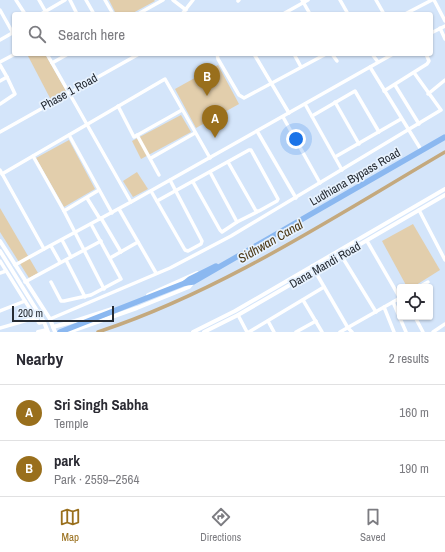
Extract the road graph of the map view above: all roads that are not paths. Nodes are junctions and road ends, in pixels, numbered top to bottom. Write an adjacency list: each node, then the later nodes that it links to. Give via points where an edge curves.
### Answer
1 (16, 0): 19 (street)
2 (39, 0): 20 (street)
3 (65, 0): 15 (street)
4 (70, 0): 22 (street)
5 (86, 0): 23 (street)
6 (105, 0): 24 (street)
7 (163, 0): 16 (street)
8 (173, 0): 18 (street)
9 (193, 0): 18 (street)
10 (308, 0): 14 (street)
11 (340, 0): 28 (street)
12 (376, 0): 29 (street)
13 (433, 0): 30 (street); 31 (street)
14 (302, 1): 26 (street); 27 (street)
15 (57, 2): 21 (street)
16 (157, 2): 25 (street)
17 (0, 10): 34 (street)
18 (186, 10)
19 (23, 12)
20 (45, 12)
21 (47, 12)
22 (76, 12)
23 (93, 12)
24 (112, 12)
25 (141, 12)
26 (286, 12)
27 (309, 12)
28 (347, 12)
29 (383, 12)
30 (409, 12)
31 (445, 21)
32 (445, 26): 33 (street)
33 (440, 28): 35 (street); 37 (street)
34 (12, 30)
35 (433, 33)
36 (12, 34): 38 (street)
37 (445, 39)
38 (0, 40)
39 (12, 56): 54 (street)
40 (48, 56): 53 (street)
41 (64, 56): 53 (street)
42 (135, 56): 64 (street, Phase 1 Road)
43 (217, 56): 61 (street, via 242,97)
44 (255, 56): 61 (street)
45 (295, 56): 55 (street)
46 (322, 56): 55 (street)
47 (333, 56): 51 (street)
48 (374, 56): 52 (street)
49 (389, 56): 52 (street)
50 (427, 56): 57 (street, via 428,63)
51 (337, 61)
52 (378, 62): 56 (street)
53 (52, 63): 64 (street)
54 (0, 64): 58 (street)
55 (301, 67): 61 (street)
56 (370, 67): 63 (street); 68 (street)
57 (414, 74): 62 (street); 65 (street)
58 (7, 78): 60 (street); 67 (street, via 15,94)
59 (445, 80): 65 (street)
60 (0, 82)
61 (271, 82): 72 (street)
62 (395, 85): 63 (street); 77 (street)
63 (384, 91): 76 (street)
64 (68, 93): 78 (street); 81 (street, Phase 1 Road)
65 (428, 94): 71 (street)
66 (335, 102): 74 (street); 82 (street, via 356,91); 88 (street)
67 (0, 104)
68 (305, 104): 72 (street); 74 (street)
69 (118, 106): 70 (street, via 165,79); 78 (street); 86 (street)
70 (182, 110): 83 (street); 86 (street)
71 (441, 110): 73 (street); 77 (street)
72 (289, 113): 75 (street)
73 (445, 115)
74 (312, 116): 91 (street)
75 (283, 117): 79 (street); 101 (street)
76 (401, 119): 80 (street); 82 (street)
77 (419, 124): 80 (street)
78 (87, 125): 85 (street); 110 (street)
79 (258, 131): 93 (street); 108 (street)
80 (408, 131): 89 (street); 95 (street)
81 (0, 132)
82 (379, 132): 88 (street)
83 (195, 133): 92 (street); 93 (street)
84 (445, 133): 89 (highway, Ludhiana Bypass Road)
85 (69, 135): 90 (street); 103 (street)
86 (135, 136): 92 (street)
87 (445, 137): 150 (highway, Ludhiana Bypass Road)
88 (359, 144): 91 (street)
89 (420, 148): 147 (highway, Ludhiana Bypass Road)
90 (33, 156): 96 (street); 113 (street)
91 (335, 157): 95 (street)
92 (151, 158): 98 (street)
93 (210, 158): 99 (street)
94 (228, 162): 97 (street); 114 (street); 114 (street, via 249,150 252,151 278,199)
95 (342, 170): 101 (street)
96 (1, 172): 128 (street)
97 (210, 172): 100 (street); 117 (street)
98 (159, 175)
99 (170, 180): 104 (street); 105 (street)
100 (193, 182): 105 (street); 119 (street)
101 (320, 183): 108 (street)
102 (445, 189): 143 (street)
103 (99, 190): 107 (street); 115 (street)
104 (151, 191): 109 (street); 110 (street)
105 (176, 191): 109 (street); 131 (street, via 202,241)
106 (445, 195): 112 (street, Dana Mandi Road)
107 (87, 198): 113 (street); 116 (street)
108 (296, 198): 121 (street)
109 (157, 201): 131 (street)
110 (131, 202): 111 (street)
111 (119, 209): 115 (street); 126 (street)
112 (419, 210): 125 (street, Dana Mandi Road); 133 (street)
113 (64, 211): 120 (street)
114 (257, 212): 117 (street)
115 (112, 213): 116 (street)
116 (100, 219): 118 (street); 132 (street)
117 (237, 222): 119 (street)
118 (91, 224): 120 (street); 124 (street)
119 (222, 232): 121 (street)
120 (74, 233): 122 (street); 129 (street)
121 (226, 239): 136 (street)
122 (62, 240): 127 (street); 135 (street)
123 (0, 241): 142 (street)
124 (101, 241): 129 (street); 137 (street)
125 (366, 241): 134 (street, Dana Mandi Road); 156 (street)
126 (138, 242): 132 (street); 146 (street)
127 (51, 246): 128 (street); 141 (street)
128 (44, 249): 142 (street)
129 (83, 250): 135 (street); 155 (street)
130 (0, 251): 166 (street)
131 (187, 251): 136 (street)
132 (121, 252): 137 (street)
133 (444, 254): 139 (street)
134 (341, 255): 143 (street, Dana Mandi Road); 164 (street)
135 (71, 257): 138 (street)
136 (190, 257): 146 (street)
137 (110, 258): 155 (street, via 121,279)
138 (66, 260): 141 (street); 157 (street)
139 (445, 260)
140 (0, 261): 144 (street)
141 (60, 262): 148 (street)
142 (15, 264): 148 (street)
143 (314, 268): 154 (street); 165 (street, Dana Mandi Road); 182 (street)
144 (6, 271): 145 (street); 160 (street)
145 (0, 273)
146 (156, 273): 168 (street)
147 (199, 274): 152 (highway, Ludhiana Bypass Road); 174 (street, via 188,276 118,307)
148 (25, 282): 168 (street)
149 (51, 282): 157 (street, via 61,301)
150 (193, 282): 152 (highway, Ludhiana Bypass Road); 181 (street, via 189,287 137,308)
151 (428, 282): 153 (street)
152 (184, 284): 180 (highway)
153 (424, 284)
154 (324, 287): 158 (street); 176 (street)
155 (104, 289): 157 (street)
156 (397, 293)
157 (85, 297)
158 (303, 300): 170 (street); 171 (street)
159 (397, 300): 161 (street)
160 (26, 301): 163 (street); 167 (street)
161 (393, 302): 162 (street); 191 (street)
162 (384, 307): 164 (street); 190 (street)
163 (0, 311)
164 (376, 312): 176 (street)
165 (238, 315): 183 (street, Dana Mandi Road); 184 (street)
166 (41, 316): 167 (street); 172 (street)
167 (36, 318): 172 (street, via 39,323); 175 (street)
168 (50, 319): 174 (street)
169 (417, 320): 192 (street)
170 (268, 321): 184 (street); 185 (street)
171 (316, 321): 186 (street); 187 (street)
172 (44, 322): 177 (street)
173 (445, 324): 193 (street)
174 (53, 327): 179 (street)
175 (0, 328)
176 (348, 328): 188 (street); 189 (street)
177 (48, 331): 178 (street)
178 (38, 332)
179 (55, 332)
180 (60, 332)
181 (69, 332)
182 (194, 332)
183 (204, 332)
184 (248, 332)
185 (274, 332)
186 (296, 332)
187 (322, 332)
188 (340, 332)
189 (352, 332)
190 (394, 332)
191 (406, 332)
192 (423, 332)
193 (433, 332)

